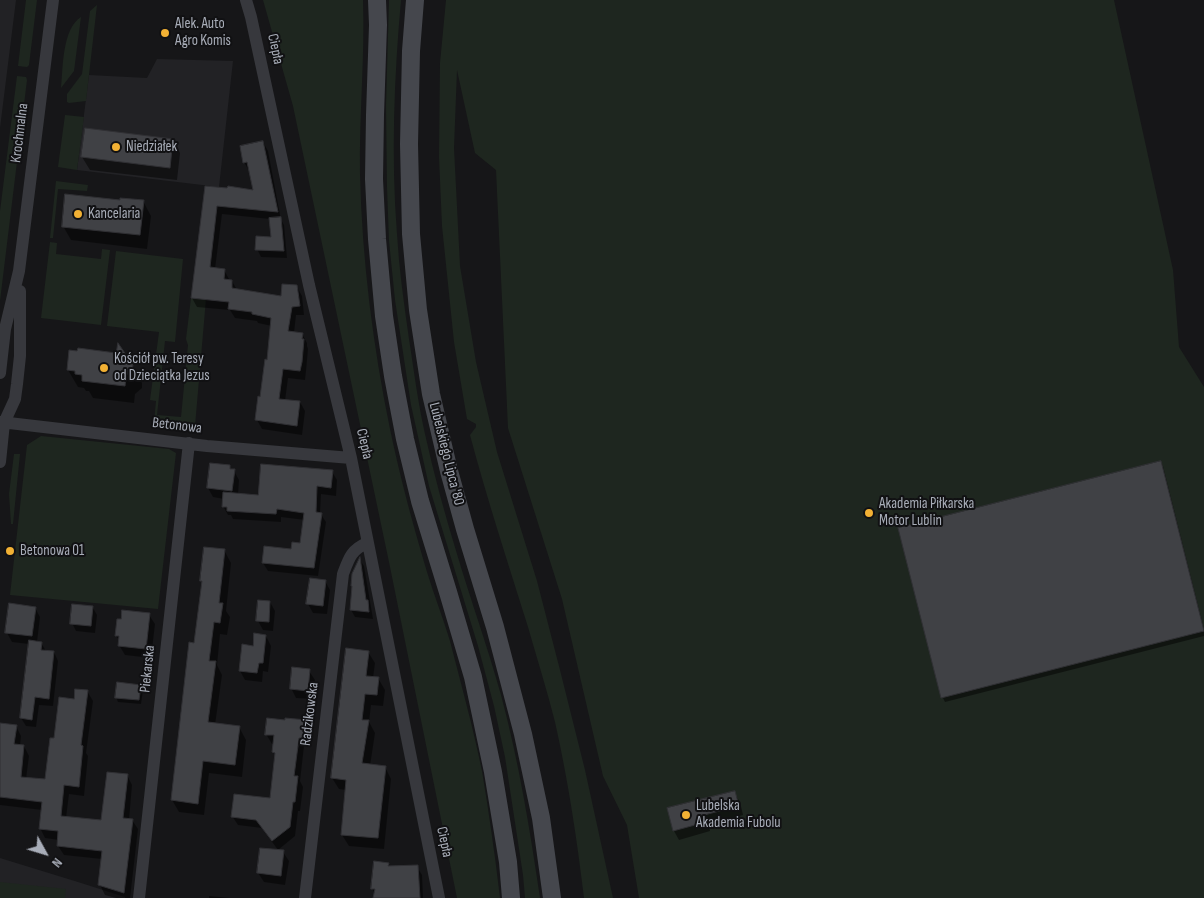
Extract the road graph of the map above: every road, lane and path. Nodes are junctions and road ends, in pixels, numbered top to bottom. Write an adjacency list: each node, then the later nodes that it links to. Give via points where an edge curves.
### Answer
1 (53, 0): 5 (street, Krochmalna)
2 (246, 0): 10 (street, Ciepła)
3 (377, 0): 16 (main road, via 374,179 384,316 405,439 420,501 473,677 494,772)
4 (415, 0): 17 (main road, Lubelskiego Lipca '80, via 409,144 411,234 418,310 431,394 449,471 523,734 541,818)
5 (20, 271): 6 (street, Krochmalna, via 5,329); 8 (street, Krochmalna, via 18,375 15,399)
6 (0, 373)
7 (0, 409): 8 (street, Krochmalna)
8 (2, 422): 9 (street, Betonowa); 11 (street, Krochmalna)
9 (189, 443): 10 (street, Betonowa); 13 (street, Piekarska)
10 (351, 458): 12 (street, Ciepła)
11 (0, 462)
12 (367, 543): 14 (street, Radzikowska, via 350,556 343,574); 15 (street, Ciepła)
13 (139, 898)
14 (305, 898)
15 (439, 898)
16 (511, 898)
17 (552, 898)

